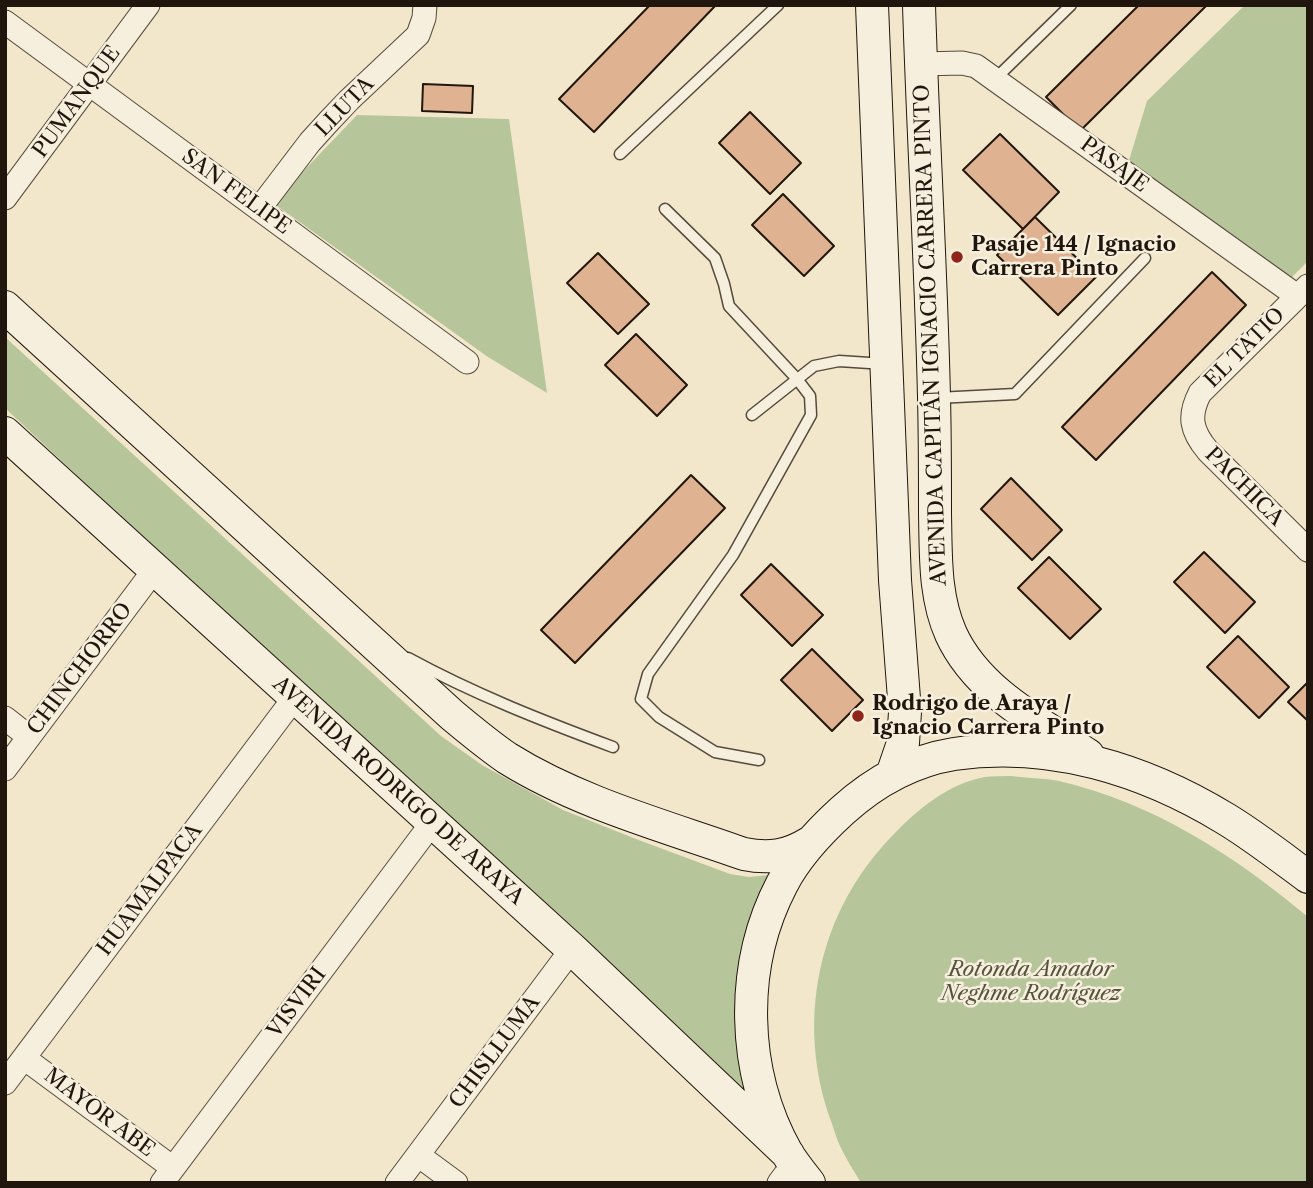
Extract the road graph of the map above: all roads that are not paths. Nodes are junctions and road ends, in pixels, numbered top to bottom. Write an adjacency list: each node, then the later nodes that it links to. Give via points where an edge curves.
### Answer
1 (148, 5): 11 (street, PUMANQUE)
2 (425, 5): 14 (street, LLUTA, via 418,35 330,120)
3 (778, 5): 12 (lane)
4 (872, 5): 9 (main road)
5 (919, 5): 8 (main road, AVENIDA CAPITÁN IGNACIO CARRERA PINTO)
6 (1071, 5): 10 (lane)
7 (5, 22): 11 (street, SAN FELIPE)
8 (921, 64): 9 (main road); 10 (street, PASAJE, via 962,63 976,66); 22 (main road, AVENIDA CAPITÁN IGNACIO CARRERA PINTO)
9 (874, 65): 20 (main road)
10 (994, 79): 17 (street, PASAJE)
11 (89, 84): 13 (street, PUMANQUE); 14 (street, SAN FELIPE)
12 (620, 154)
13 (5, 198)
14 (259, 209): 19 (street, SAN FELIPE)
15 (665, 209): 21 (lane, via 715,258 729,306)
16 (1145, 258): 22 (lane, via 1015,394)
17 (1302, 291): 24 (street, EL TATIO, via 1200,393)
18 (5, 307): 28 (main road)
19 (467, 362)
20 (886, 364): 21 (lane, via 839,361 814,366); 36 (main road, via 905,712 903,743)
21 (797, 379): 23 (lane); 33 (lane, via 810,396 811,415 733,555 648,674 641,699 659,717 715,752)
22 (934, 398): 34 (main road, AVENIDA CAPITÁN IGNACIO CARRERA PINTO, via 936,565 951,635 978,674 1002,697)
23 (752, 415)
24 (1192, 417): 26 (street, PACHICA, via 1199,441)
25 (5, 433): 27 (main road, AVENIDA RODRIGO DE ARAYA)
26 (1308, 550)
27 (155, 569): 29 (main road, AVENIDA RODRIGO DE ARAYA); 31 (street, CHINCHORRO)
28 (360, 631): 32 (lane, via 481,695); 38 (main road, via 478,737 570,791 760,857)
29 (295, 697): 37 (main road, AVENIDA RODRIGO DE ARAYA); 41 (street, HUAMALPACA)
30 (5, 718): 31 (street)
31 (29, 737): 35 (street, CHINCHORRO)
32 (613, 747)
33 (759, 760)
34 (1098, 762): 36 (main road, via 1055,754 979,752 931,759); 39 (main road, via 1192,800)
35 (5, 769)
36 (892, 775): 38 (main road, via 852,802)
37 (432, 823): 40 (main road, AVENIDA RODRIGO DE ARAYA); 45 (street, VISVIRI)
38 (809, 843): 44 (main road, via 769,911 759,942 751,998 760,1083)
39 (1308, 877)
40 (572, 949): 43 (street, CHISLLUMA); 44 (main road, AVENIDA RODRIGO DE ARAYA)
41 (24, 1058): 42 (street, HUAMALPACA); 45 (street, MAYOR ABE)
42 (5, 1083)
43 (418, 1154): 46 (street, CHISLLUMA); 47 (street)
44 (793, 1172)
45 (167, 1175)
46 (397, 1183)
47 (456, 1183)

